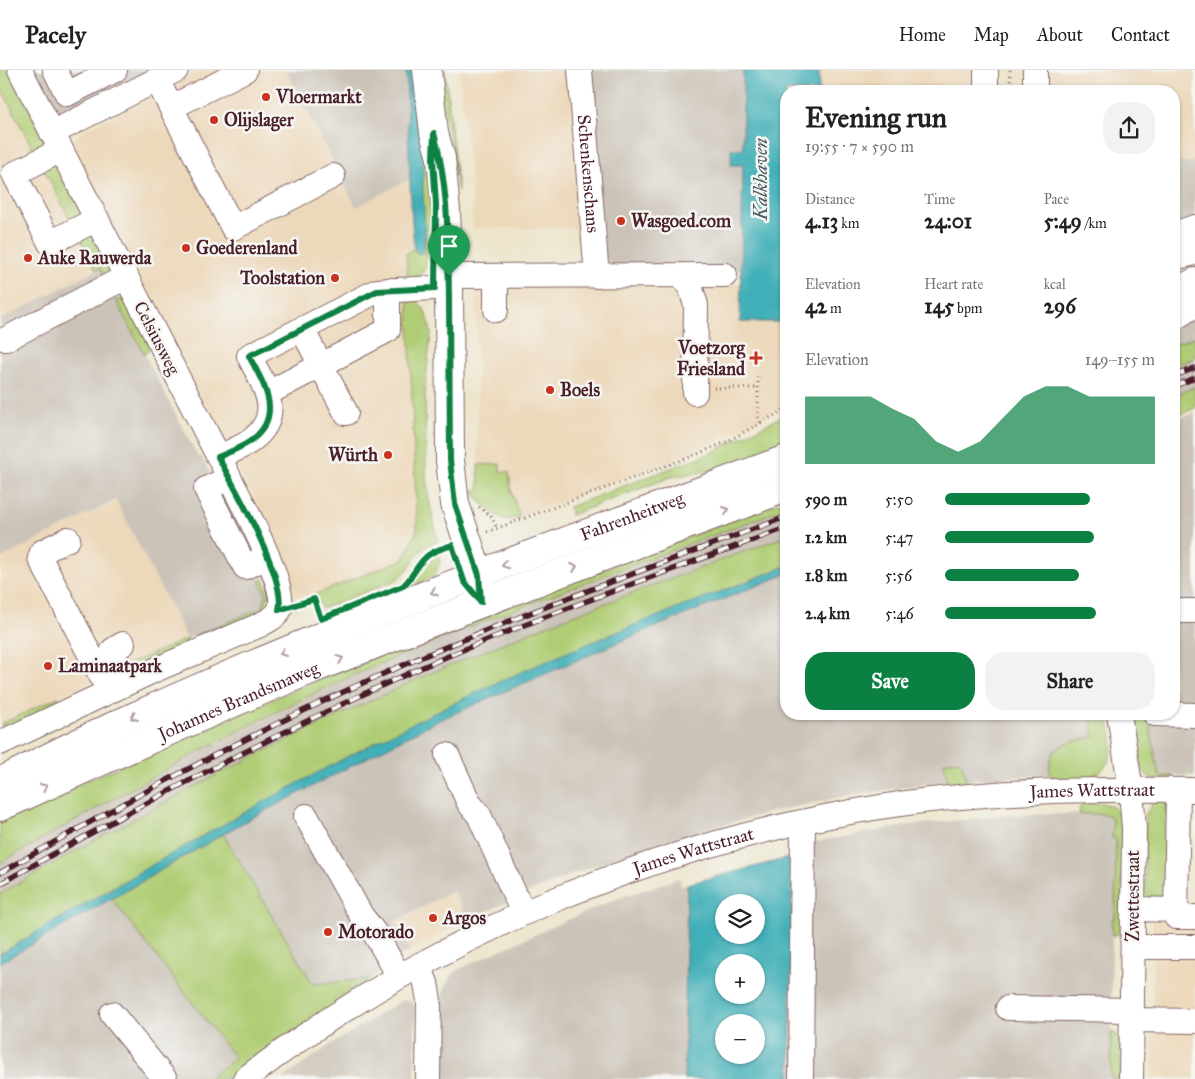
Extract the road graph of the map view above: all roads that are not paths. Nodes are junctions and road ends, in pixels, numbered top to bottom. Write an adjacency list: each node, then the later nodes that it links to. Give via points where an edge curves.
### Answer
1 (20, 70): 15 (street, Celsiusweg)
2 (55, 70): 3 (street, via 67,94)
3 (115, 70)
4 (246, 70): 14 (street)
5 (427, 70): 30 (main road, via 444,187)
6 (580, 70): 26 (street, Schenkenschans)
7 (986, 70): 11 (street)
8 (1020, 70): 12 (street)
9 (1035, 70): 13 (street)
10 (165, 74): 14 (street); 15 (street); 17 (street, via 233,228)
11 (986, 85)
12 (1020, 85)
13 (1035, 85)
14 (184, 101): 16 (street)
15 (57, 141): 18 (street, Celsiusweg); 18 (street, via 14,174 50,243)
16 (222, 176)
17 (333, 176)
18 (97, 219): 29 (street, Celsiusweg)
19 (1195, 227): 20 (street)
20 (1180, 232)
21 (1195, 240): 22 (main road)
22 (1180, 244)
23 (1195, 250): 24 (main road)
24 (1180, 254)
25 (496, 276): 26 (street); 30 (street); 35 (street)
26 (597, 276): 27 (street)
27 (682, 276): 28 (street); 40 (street, via 696,305)
28 (725, 276)
29 (126, 277): 38 (street); 43 (street, Celsiusweg)
30 (442, 282): 32 (street); 47 (main road, via 450,460 459,542)
31 (1195, 282): 33 (main road)
32 (388, 290): 37 (street, via 377,291); 39 (street, via 388,330)
33 (1180, 291)
34 (1195, 303): 36 (main road)
35 (496, 310)
36 (1180, 312)
37 (302, 329): 39 (street); 41 (street, via 249,356)
38 (6, 339)
39 (321, 365): 41 (street); 42 (street)
40 (695, 390)
41 (268, 393): 43 (street, via 268,416 263,429 253,440)
42 (346, 413)
43 (218, 457): 52 (street, Celsiusweg, via 268,557 280,590 282,602 279,610 272,619 260,625)
44 (780, 461): 47 (main road, Fahrenheitweg, one-way to 47)
45 (780, 486): 48 (main road, Fahrenheitweg, one-way to 45)
46 (71, 544): 52 (street, via 42,552 40,558)
47 (471, 578): 48 (main road); 58 (main road, Johannes Brandsmaweg, one-way to 58, via 211,683)
48 (481, 602): 61 (main road, Johannes Brandsmaweg, one-way to 48, via 166,732)
49 (1195, 611): 50 (street)
50 (1180, 612)
51 (123, 644): 52 (street, via 112,653)
52 (118, 687): 56 (street)
53 (1180, 714): 54 (street)
54 (1195, 714)
55 (1120, 720): 59 (street, Zwettestraat)
56 (1, 741)
57 (446, 756): 65 (street, via 469,803 479,814)
58 (0, 782)
59 (1131, 790): 60 (street, James Wattstraat); 63 (street, James Wattstraat, via 959,797 880,807); 64 (street, Zwettestraat)
60 (1186, 790): 66 (street)
61 (0, 807)
62 (306, 816): 69 (street, via 361,915)
63 (803, 822): 65 (street, James Wattstraat, via 675,856); 77 (street)
64 (1133, 909): 66 (street); 67 (street, Zwettestraat)
65 (523, 912): 69 (street, James Wattstraat)
66 (1186, 913)
67 (1133, 947): 68 (street); 72 (street, Zwettestraat)
68 (1195, 948)
69 (409, 970): 75 (street, James Wattstraat, via 309,1032); 76 (street, via 426,983 429,1001)
70 (1008, 1008): 72 (street)
71 (112, 1014): 74 (street)
72 (1132, 1015): 73 (street); 78 (street, Zwettestraat)
73 (1195, 1021)
74 (165, 1079)
75 (245, 1079)
76 (428, 1079)
77 (801, 1079)
78 (1131, 1079)

